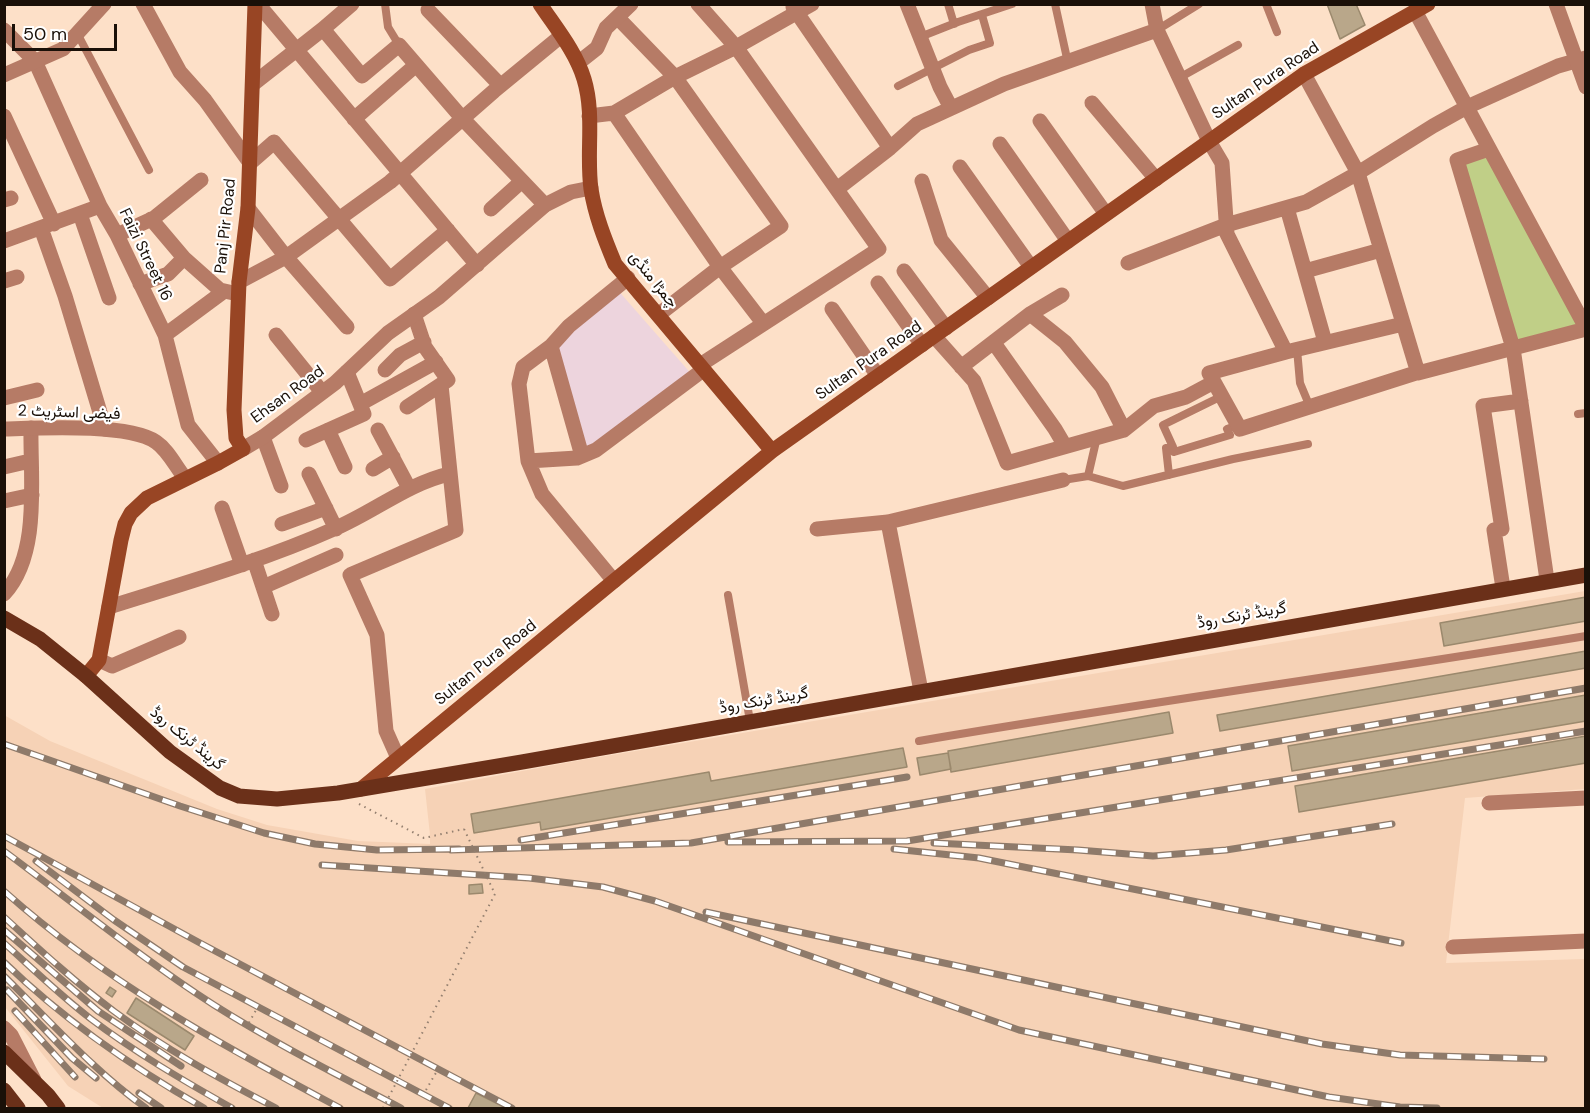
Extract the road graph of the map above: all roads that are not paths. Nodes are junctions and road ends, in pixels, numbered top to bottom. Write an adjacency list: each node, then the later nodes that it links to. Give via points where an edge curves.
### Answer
1 (143, 4): 61 (street, via 180,72)
2 (352, 4): 23 (street)
3 (385, 4): 30 (lane, via 388,27)
4 (540, 4): 28 (main road, چمڑا منڈی)
5 (631, 4): 21 (street)
6 (698, 4): 32 (street)
7 (906, 4): 29 (street)
8 (948, 4): 22 (lane)
9 (1012, 4): 20 (lane)
10 (1054, 4): 37 (lane)
11 (1152, 4): 25 (street)
12 (1199, 4): 25 (lane)
13 (1266, 4): 26 (lane)
14 (1556, 4): 34 (street)
15 (102, 5): 27 (street)
16 (261, 6): 33 (street); 44 (main road, Panj Pir Road)
17 (801, 7): 32 (street); 59 (street)
18 (1422, 8): 40 (main road, Sultan Pura Road); 49 (street)
19 (428, 10): 45 (street)
20 (982, 15): 22 (lane); 39 (lane, via 990,43)
21 (618, 18): 36 (street, via 606,28 597,48); 42 (street)
22 (954, 24): 29 (lane)
23 (324, 29): 30 (street, via 362,76); 33 (street)
24 (4, 30): 35 (street)
25 (1157, 30): 37 (street); 43 (street)
26 (1277, 32)
27 (77, 33): 35 (street, via 63,49); 63 (lane)
28 (561, 36): 36 (main road, چمڑا منڈی); 45 (street)
29 (920, 37): 39 (street)
30 (399, 45): 38 (street)
31 (1238, 45): 43 (lane)
32 (736, 47): 42 (street); 71 (street)
33 (296, 50): 44 (street); 55 (street)
34 (1580, 59): 47 (street); 49 (street)
35 (35, 61): 41 (street); 73 (street, Faizi Street 16)
36 (578, 63): 53 (main road, چمڑا منڈی, via 585,81)
37 (1068, 63): 50 (street, via 1004,84)
38 (416, 65): 54 (street); 55 (street)
39 (932, 69): 46 (lane); 50 (street)
40 (1304, 74): 57 (main road, Sultan Pura Road); 64 (street)
41 (4, 75)
42 (675, 77): 51 (street); 92 (street, via 781,225)
43 (1179, 78): 57 (street)
44 (253, 84): 61 (main road, Panj Pir Road)
45 (500, 85): 54 (street)
46 (898, 86)
47 (1586, 87)
48 (1092, 103): 66 (street)
49 (1467, 107): 60 (street); 64 (street)
50 (951, 108): 59 (street, via 917,124)
51 (614, 113): 53 (street); 92 (street)
52 (4, 116): 82 (street)
53 (589, 116): 70 (main road, چمڑا منڈی)
54 (462, 118): 65 (street); 68 (street)
55 (354, 119): 65 (street)
56 (1040, 121): 78 (street)
57 (1209, 141): 66 (main road, Sultan Pura Road); 81 (street, via 1222,163)
58 (1000, 144): 86 (street)
59 (890, 148): 71 (street)
60 (1489, 149): 110 (street); 118 (street, via 1457,160)
61 (250, 163): 74 (main road, Panj Pir Road); 80 (street, via 274,142)
62 (960, 166): 93 (street)
63 (149, 170)
64 (1358, 173): 75 (street, via 1306,202); 87 (street)
65 (400, 174): 80 (street); 83 (street)
66 (1156, 179): 78 (main road, Sultan Pura Road)
67 (201, 180): 79 (street)
68 (522, 181): 72 (street); 76 (street)
69 (922, 181): 102 (street, via 941,240)
70 (591, 188): 72 (street, Ehsan Road, via 571,192); 96 (main road, چمڑا منڈی, via 603,236 615,264)
71 (837, 189): 107 (street, via 879,249)
72 (545, 205): 91 (street, Ehsan Road)
73 (100, 206): 77 (street); 84 (street, Faizi Street 16)
74 (248, 208): 88 (street); 99 (main road, Panj Pir Road)
75 (1287, 208): 81 (street); 95 (street)
76 (491, 209)
77 (80, 214): 82 (street); 101 (street)
78 (1106, 214): 86 (main road, Sultan Pura Road)
79 (151, 219): 84 (street); 89 (street)
80 (339, 219): 83 (street, via 390,279); 88 (street)
81 (1226, 225): 90 (street); 119 (street, via 1227,234)
82 (48, 226): 85 (street); 139 (street)
83 (448, 230): 91 (street)
84 (117, 235): 98 (street, Faizi Street 16)
85 (4, 241)
86 (1068, 241): 93 (main road, Sultan Pura Road)
87 (1381, 250): 95 (street); 108 (street)
88 (286, 257): 99 (street); 109 (street)
89 (184, 258): 98 (street, via 168,273); 99 (street)
90 (1128, 263)
91 (477, 265): 104 (street, Ehsan Road)
92 (720, 267): 106 (street); 107 (street)
93 (1031, 267): 102 (main road, Sultan Pura Road)
94 (904, 271): 113 (street)
95 (1305, 271): 115 (street)
96 (628, 278): 106 (main road, چمڑا منڈی); 117 (street, via 569,326)
97 (878, 283): 113 (street)
98 (140, 284): 112 (street, Faizi Street 16)
99 (233, 289): 112 (street); 149 (main road, Panj Pir Road, via 234,428)
100 (1062, 295): 105 (street)
101 (109, 298)
102 (988, 298): 113 (main road, Sultan Pura Road)
103 (832, 309): 126 (street)
104 (414, 314): 114 (street); 125 (street, Ehsan Road)
105 (1029, 314): 116 (street); 142 (street, via 1065,342 1080,360 1102,387)
106 (658, 315): 121 (main road, چمڑا منڈی)
107 (763, 323): 121 (street)
108 (1403, 324): 115 (street); 124 (street, via 1418,373)
109 (347, 327)
110 (1586, 328): 118 (street)
111 (276, 334): 130 (street)
112 (165, 335): 155 (street, Faizi Street 16, via 188,425)
113 (934, 336): 122 (street); 126 (main road, Sultan Pura Road)
114 (424, 342): 120 (street); 123 (street, via 400,355)
115 (1325, 342): 119 (street)
116 (994, 343): 122 (street); 147 (street)
117 (551, 346): 151 (street); 154 (street, via 523,367 519,384)
118 (1513, 348): 124 (street); 132 (street)
119 (1292, 350): 128 (street, via 1209,373); 135 (lane)
120 (436, 362): 127 (street, via 448,380); 133 (street)
121 (701, 367): 150 (main road, چمڑا منڈی); 151 (street, via 596,450)
122 (961, 367): 147 (street, via 974,381 1007,463)
123 (385, 370)
124 (1422, 371): 135 (street)
125 (347, 372): 130 (street, Ehsan Road); 133 (street)
126 (878, 376): 150 (main road, Sultan Pura Road)
127 (441, 385): 134 (street); 160 (street)
128 (1218, 389): 136 (street); 142 (street, via 1154,406); 148 (lane, via 1163,425)
129 (38, 390): 131 (street)
130 (322, 392): 143 (street, Ehsan Road)
131 (4, 398)
132 (1521, 401): 178 (street); 181 (street, via 1482,406 1502,529 1494,530)
133 (360, 404): 140 (street, via 364,414)
134 (407, 406)
135 (1310, 407): 136 (street, via 1240,429)
136 (1238, 425): 148 (lane, via 1227,429 1230,435 1174,452)
137 (5, 428): 138 (street, فیضی اسٹریٹ 2)
138 (31, 428): 139 (street, فیضی اسٹریٹ 2); 153 (street)
139 (105, 429): 163 (street, فیضی اسٹریٹ 2, via 155,442)
140 (328, 430): 145 (street); 157 (street)
141 (378, 430): 152 (street)
142 (1124, 430): 144 (street)
143 (263, 437): 149 (street, Ehsan Road); 165 (street)
144 (1097, 437): 147 (street); 162 (lane)
145 (306, 440)
146 (1308, 444): 161 (lane)
147 (1065, 446)
148 (1173, 447): 161 (lane, via 1166,448)
149 (243, 449): 155 (main road, Ehsan Road)
150 (772, 451): 179 (main road, Sultan Pura Road)
151 (582, 456): 154 (street)
152 (393, 457): 158 (street); 166 (street)
153 (30, 461): 156 (street); 167 (street)
154 (528, 461): 179 (street, via 542,494)
155 (218, 463): 163 (main road, Ehsan Road)
156 (4, 467)
157 (345, 467)
158 (373, 469)
159 (309, 474): 170 (street)
160 (449, 474): 166 (street); 194 (street, via 456,530 350,575 377,635 386,731)
161 (1169, 475): 162 (lane, via 1123,486)
162 (1088, 476): 164 (lane)
163 (185, 478): 184 (main road, Ehsan Road, via 147,498 131,513 120,540)
164 (1063, 480): 171 (street)
165 (281, 486)
166 (409, 488): 173 (street)
167 (32, 495): 168 (street); 182 (street, via 20,571)
168 (4, 501)
169 (222, 508): 176 (street)
170 (326, 508): 172 (street); 173 (street)
171 (888, 522): 174 (street); 191 (street)
172 (282, 524)
173 (336, 529): 176 (street)
174 (817, 529)
175 (336, 555): 180 (street)
176 (248, 562): 180 (street); 184 (street)
177 (1586, 575): 178 (main road, گرینڈ ٹرنک روڈ)
178 (1547, 580): 181 (main road, گرینڈ ٹرنک روڈ)
179 (614, 581): 194 (main road, Sultan Pura Road)
180 (263, 587): 185 (street)
181 (1503, 588): 191 (main road, گرینڈ ٹرنک روڈ)
182 (4, 594)
183 (728, 595): 192 (lane)
184 (109, 608): 189 (main road, Ehsan Road)
185 (272, 614)
186 (4, 618): 190 (main road, گرینڈ ٹرنک روڈ, via 40,639)
187 (1586, 636): 193 (lane)
188 (179, 637): 189 (street, via 112,666)
189 (99, 660): 190 (main road, Ehsan Road)
190 (86, 676): 195 (main road, گرینڈ ٹرنک روڈ, via 170,752 220,788 238,796 277,799)
191 (921, 691): 192 (main road, گرینڈ ٹرنک روڈ)
192 (750, 722): 195 (main road, گرینڈ ٹرنک روڈ)
193 (919, 741)
194 (398, 758): 195 (main road, Sultan Pura Road)
195 (361, 789)
196 (1586, 798): 197 (street)
197 (1489, 803)
198 (1586, 941): 199 (street)
199 (1453, 947)
200 (4, 1028): 202 (street)
201 (4, 1052): 202 (main road)
202 (36, 1083): 205 (main road)
203 (5, 1091): 204 (main road)
204 (18, 1108)
205 (58, 1108)

